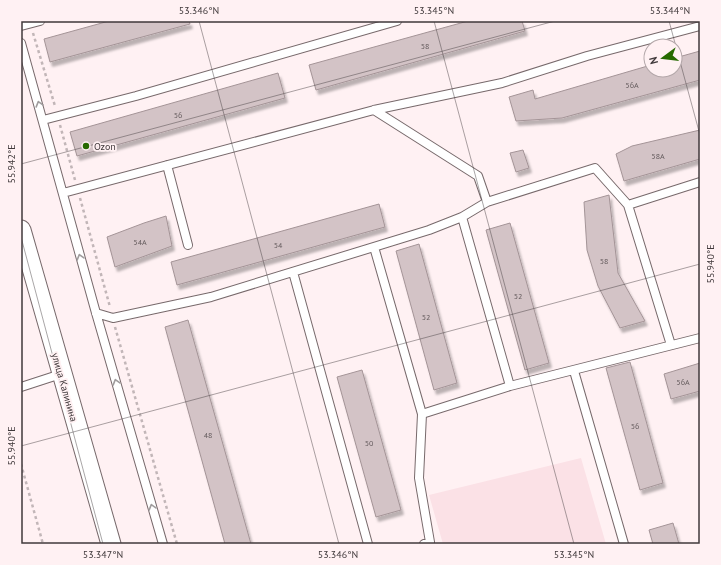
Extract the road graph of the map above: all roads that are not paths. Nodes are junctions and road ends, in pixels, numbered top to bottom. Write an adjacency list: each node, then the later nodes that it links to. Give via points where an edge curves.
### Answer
1 (40, 21): 3 (lane)
2 (397, 21): 7 (lane)
3 (21, 26)
4 (700, 26): 6 (lane, via 587,56 502,83)
5 (21, 43): 7 (lane, one-way to 5)
6 (374, 110): 8 (lane); 11 (lane, via 478,176)
7 (43, 120): 10 (lane)
8 (167, 165): 10 (lane); 15 (lane)
9 (700, 182): 12 (lane)
10 (63, 193): 18 (lane, one-way to 10)
11 (487, 202): 12 (lane, via 595,168); 13 (lane)
12 (628, 205): 20 (lane)
13 (462, 217): 16 (lane); 23 (lane)
14 (21, 230): 22 (street, улица Калинина)
15 (188, 245)
16 (374, 247): 17 (lane); 25 (lane)
17 (292, 272): 18 (lane, via 211,297 113,318); 29 (lane)
18 (96, 313): 28 (lane, one-way to 18)
19 (700, 338): 20 (lane)
20 (671, 345): 21 (lane)
21 (574, 371): 23 (lane); 30 (lane)
22 (61, 374): 24 (lane); 27 (street, улица Калинина)
23 (510, 386): 25 (lane)
24 (21, 387)
25 (422, 414): 26 (lane, via 419,478)
26 (428, 543)
27 (111, 544)
28 (163, 544)
29 (368, 544)
30 (624, 544)

